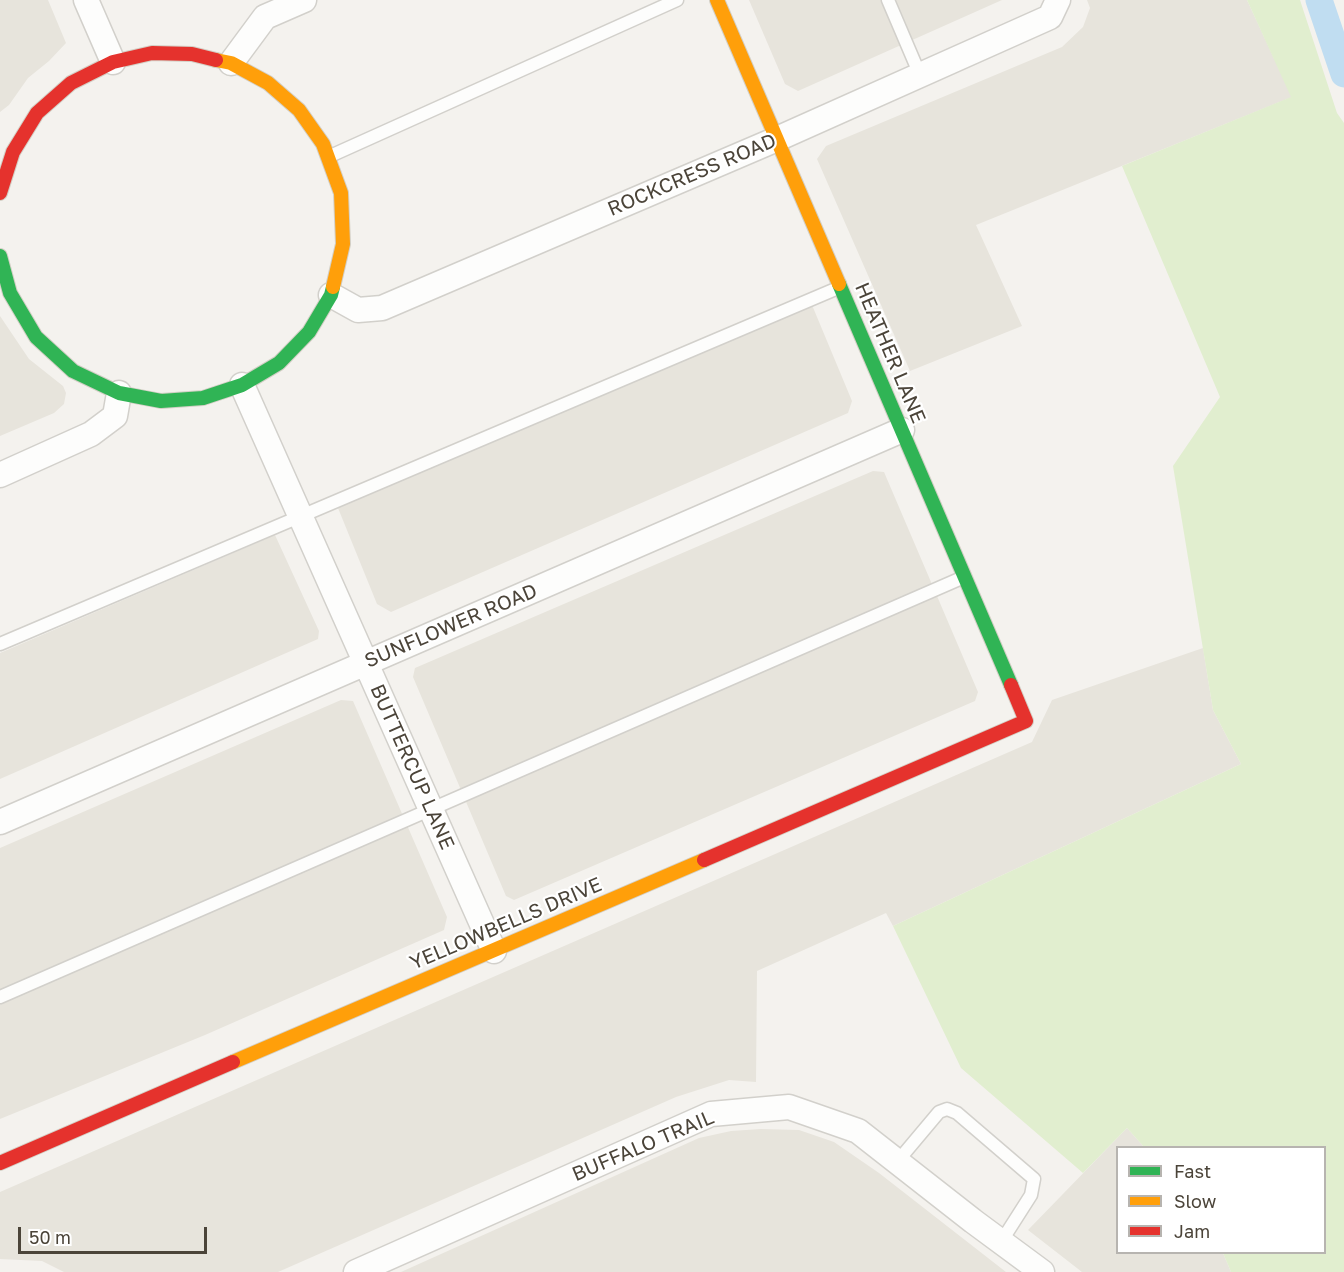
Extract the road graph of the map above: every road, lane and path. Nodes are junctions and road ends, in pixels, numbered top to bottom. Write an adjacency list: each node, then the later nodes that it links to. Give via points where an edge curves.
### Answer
1 (86, 0): 7 (street)
2 (304, 0): 8 (street, via 266,17)
3 (677, 0): 12 (lane)
4 (717, 0): 10 (street, HEATHER LANE)
5 (888, 0): 9 (lane)
6 (1054, 9): 9 (street, ROCKCRESS ROAD)
7 (112, 62): 8 (street, via 172,53); 11 (street, via 71,83 37,113)
8 (231, 63): 12 (street, via 268,83 299,110)
9 (921, 75): 10 (street, ROCKCRESS ROAD)
10 (777, 139): 15 (street, HEATHER LANE); 16 (street, ROCKCRESS ROAD, via 382,308 358,310)
11 (6, 150): 13 (street)
12 (328, 157): 16 (street, via 341,193 343,244)
13 (0, 193)
14 (0, 256): 18 (street, via 11,304 36,337 73,371)
15 (841, 287): 19 (street, HEATHER LANE); 21 (lane)
16 (331, 294): 17 (street, via 309,332 279,363)
17 (243, 385): 18 (street, via 203,398 161,401); 21 (street, BUTTERCUP LANE)
18 (119, 393): 20 (street, via 115,416 91,434)
19 (902, 430): 22 (street, HEATHER LANE); 24 (street, SUNFLOWER ROAD)
20 (0, 475)
21 (301, 516): 23 (lane); 24 (street, BUTTERCUP LANE)
22 (964, 577): 25 (street, HEATHER LANE); 26 (lane)
23 (0, 644)
24 (366, 663): 26 (street, BUTTERCUP LANE); 27 (street, SUNFLOWER ROAD)
25 (1026, 721): 28 (street, YELLOWBELLS DRIVE)
26 (431, 808): 28 (street, BUTTERCUP LANE); 29 (lane)
27 (0, 822)
28 (494, 951): 31 (street, YELLOWBELLS DRIVE)
29 (0, 997)
30 (897, 1162): 32 (street, BUFFALO TRAIL); 32 (lane, via 939,1112 947,1109 957,1113 1034,1179 1031,1195); 33 (street, BUFFALO TRAIL, via 858,1131 789,1107 711,1114)
31 (0, 1163)
32 (1001, 1242): 34 (street, BUFFALO TRAIL)
33 (360, 1271)
34 (1042, 1272)

